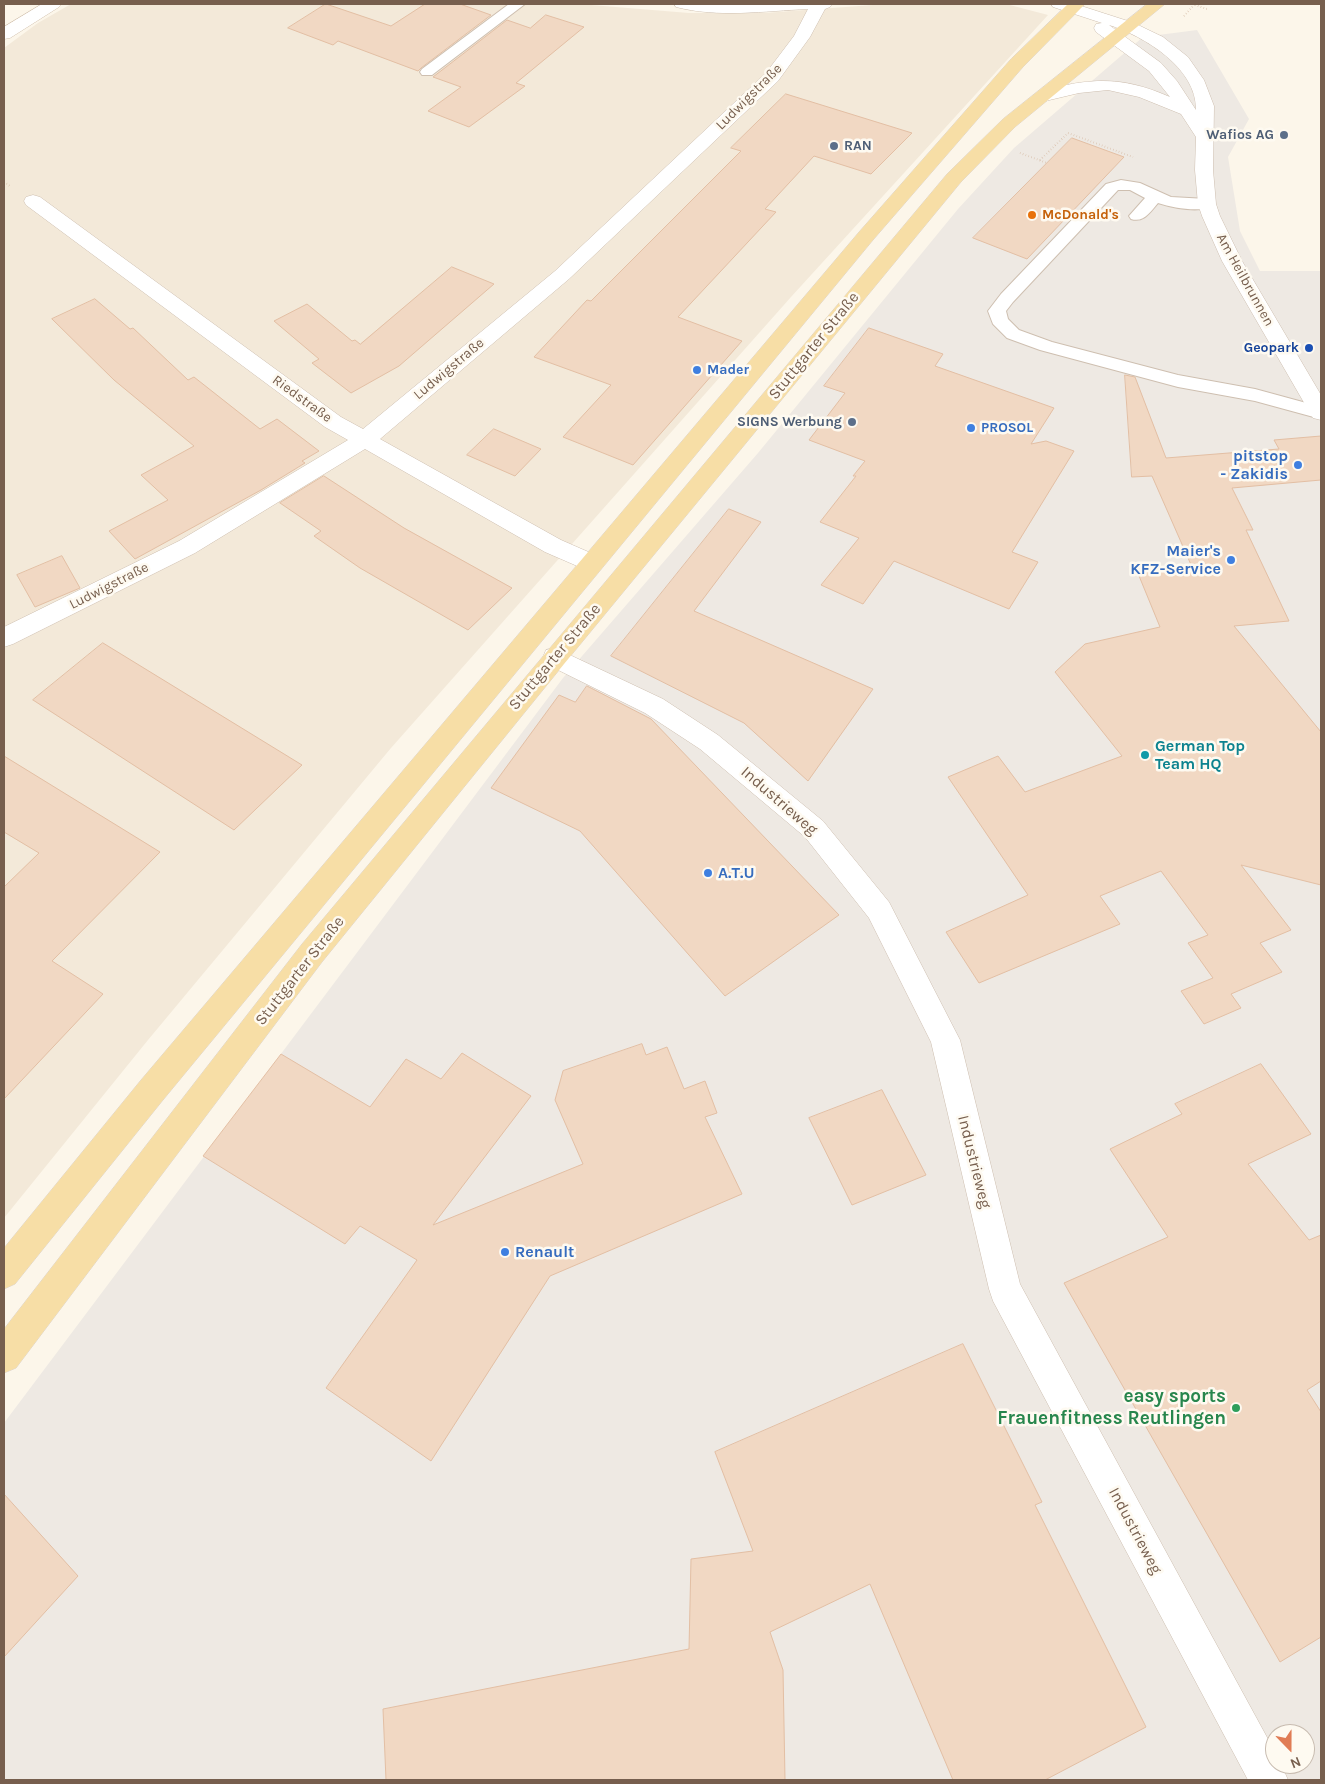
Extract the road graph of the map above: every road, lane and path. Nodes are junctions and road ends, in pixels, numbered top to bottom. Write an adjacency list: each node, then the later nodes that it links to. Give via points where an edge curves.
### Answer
1 (54, 4): 12 (street)
2 (518, 4): 14 (lane)
3 (682, 4): 4 (street, via 716,8)
4 (820, 4): 5 (street); 29 (street, Ludwigstraße, via 802,37 772,77 562,276)
5 (824, 4)
6 (1157, 4): 11 (main road, Stuttgarter Straße)
7 (1195, 4): 9 (path); 10 (path)
8 (1069, 5): 11 (street, Am Heilbrunnen); 13 (street, Am Heilbrunnen); 30 (main road, Stuttgarter Straße, via 872,229)
9 (1207, 9)
10 (1181, 19)
11 (1128, 26): 13 (main road, Stuttgarter Straße); 17 (street, Am Heilbrunnen, via 1182,61 1198,84 1205,106)
12 (4, 34)
13 (1115, 37): 15 (main road, Stuttgarter Straße); 16 (street, Am Heilbrunnen, via 1154,67)
14 (426, 72)
15 (1041, 97): 16 (street, via 1068,89 1120,86); 32 (main road, Stuttgarter Straße, via 954,178)
16 (1188, 111): 17 (street, Am Heilbrunnen)
17 (1203, 135): 26 (street, Am Heilbrunnen)
18 (1092, 142): 19 (path); 21 (path, via 1068,132); 23 (path, via 1133,157 1111,179)
19 (1090, 144)
20 (1024, 154): 21 (path)
21 (1040, 160): 22 (path)
22 (1047, 163)
23 (1115, 186): 24 (lane, via 1133,185); 28 (lane, via 1006,298 997,311 1004,327 1013,334 1046,346 1126,368)
24 (1156, 196): 26 (lane, via 1166,201); 27 (lane)
25 (33, 201): 29 (street, Riedstraße, via 333,422)
26 (1207, 204): 28 (street, Am Heilbrunnen, via 1232,261)
27 (1137, 216)
28 (1321, 413)
29 (364, 440): 30 (street, Riedstraße, via 553,546); 31 (street, Ludwigstraße, via 187,547)
30 (592, 563): 33 (main road, Stuttgarter Straße)
31 (4, 638)
32 (555, 657): 34 (main road, Stuttgarter Straße, via 312,953); 35 (street, Industrieweg, via 654,706 709,742 814,828 879,910 945,1040 1005,1289)
33 (4, 1272)
34 (4, 1356)
35 (1269, 1780)

